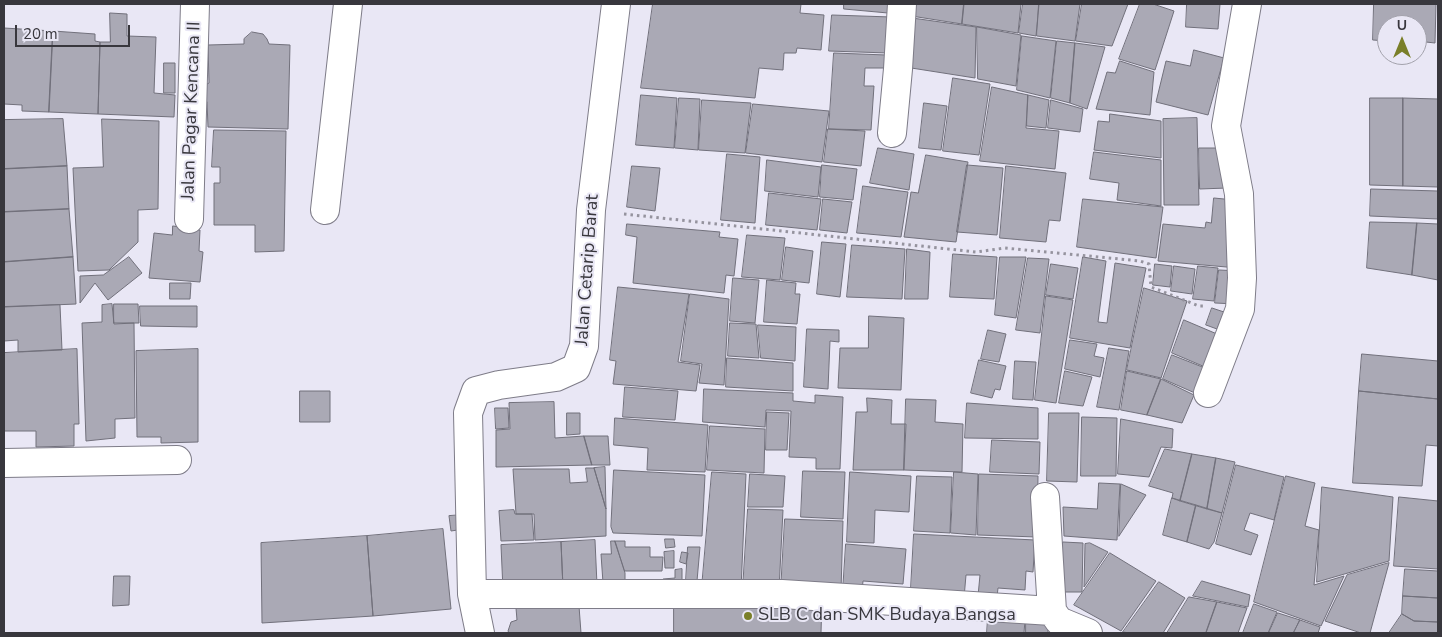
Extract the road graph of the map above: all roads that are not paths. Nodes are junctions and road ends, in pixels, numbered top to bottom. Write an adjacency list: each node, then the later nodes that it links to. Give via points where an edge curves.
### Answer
1 (195, 4): 8 (street, Jalan Pagar Kencana II)
2 (348, 4): 7 (street)
3 (616, 4): 13 (street, Jalan Cetarip Barat, via 591,210 584,346 576,368 556,377 476,391 468,413)
4 (902, 4): 6 (street)
5 (1247, 4): 9 (street, via 1226,126 1239,194 1240,310)
6 (892, 133)
7 (325, 210)
8 (189, 219)
9 (1208, 392)
10 (177, 460): 11 (street)
11 (4, 463)
12 (1045, 496): 14 (street)
13 (472, 594): 14 (street, via 782,594); 15 (street, Jalan Cetarip Barat)
14 (1052, 611): 16 (street, via 1059,621)
15 (480, 633)
16 (1088, 633)

